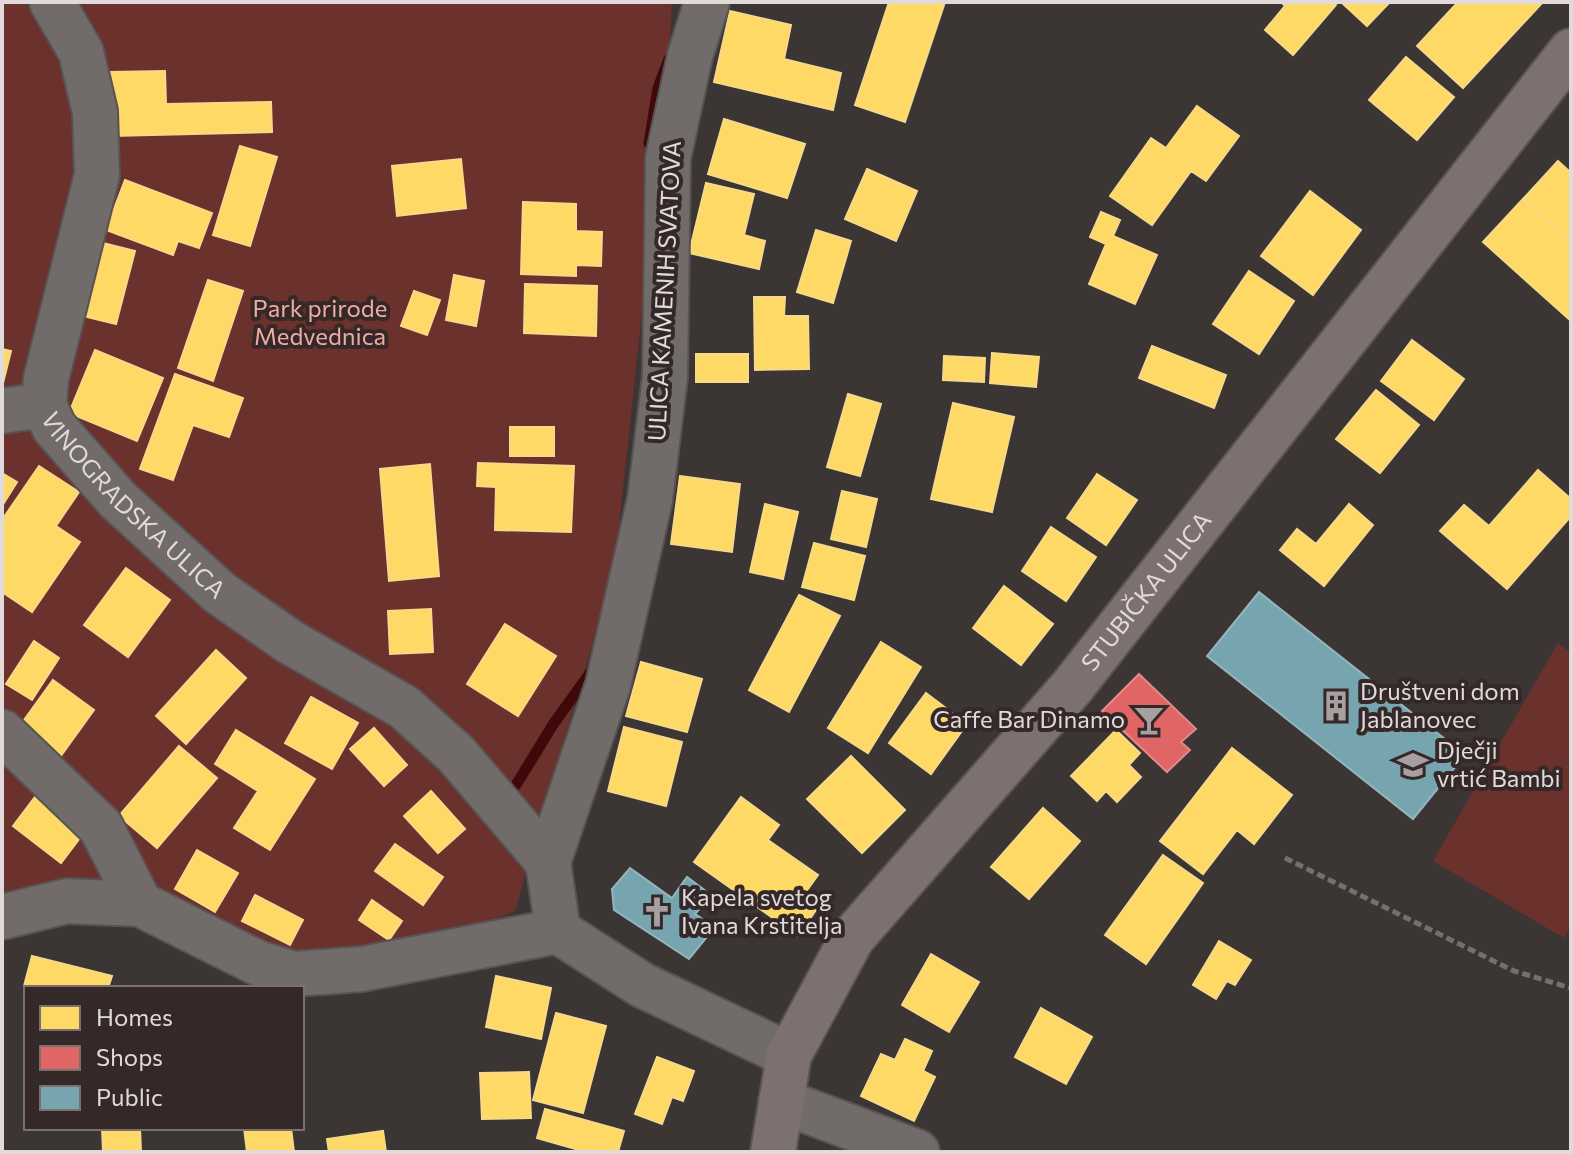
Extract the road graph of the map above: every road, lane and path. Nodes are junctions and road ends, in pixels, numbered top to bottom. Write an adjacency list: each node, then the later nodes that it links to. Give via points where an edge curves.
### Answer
1 (52, 2): 4 (street, VINOGRADSKA ULICA, via 81,52 95,112 97,175 46,379)
2 (707, 2): 7 (street, ULICA KAMENIH SVATOVA, via 668,158 665,377 650,499 608,685)
3 (1571, 51): 12 (main road, STUBIČKA ULICA, via 1072,687 852,938)
4 (23, 408): 7 (street, VINOGRADSKA ULICA, via 54,427 118,500 220,593 290,642 404,707 456,754)
5 (2, 732): 8 (street, via 101,827)
6 (1285, 858): 11 (path, via 1514,971)
7 (548, 862): 10 (street, ULICA KAMENIH SVATOVA)
8 (140, 904): 9 (street, via 67,901); 10 (street, via 258,963 294,974 362,969)
9 (2, 917)
10 (558, 931): 12 (street, via 642,985)
11 (1571, 988)
12 (789, 1055): 13 (main road, STUBIČKA ULICA)
13 (781, 1101): 14 (main road, STUBIČKA ULICA); 15 (street)
14 (773, 1152)
15 (917, 1152)

